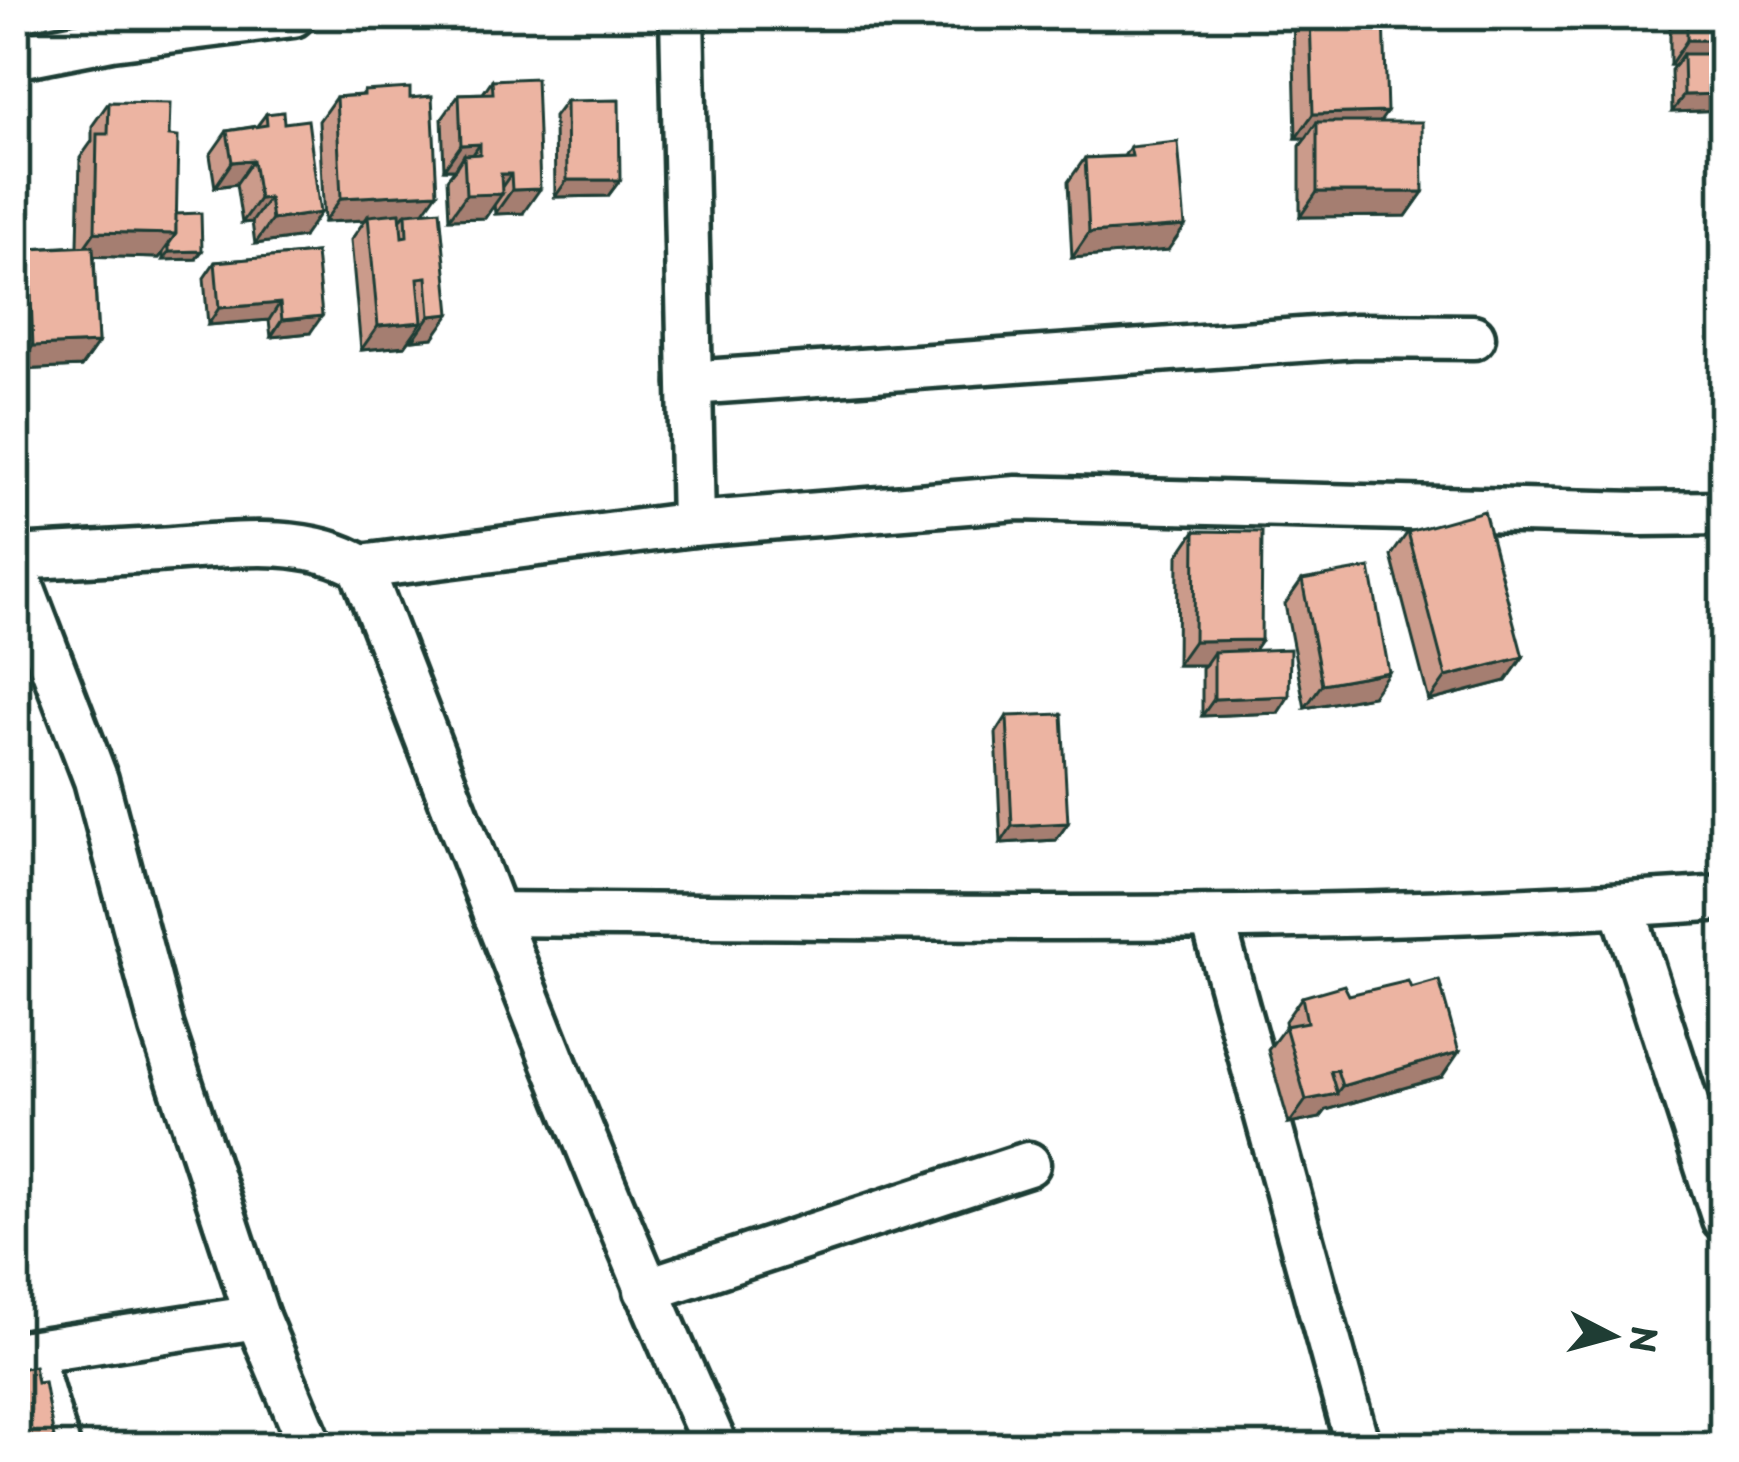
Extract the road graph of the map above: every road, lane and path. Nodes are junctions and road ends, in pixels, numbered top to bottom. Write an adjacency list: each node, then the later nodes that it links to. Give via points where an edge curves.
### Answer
1 (293, 15): 3 (street)
2 (682, 15): 5 (street)
3 (15, 57)
4 (1473, 337): 5 (street, via 1356,336)
5 (690, 383): 7 (street)
6 (1724, 513): 7 (street, via 1017,498)
7 (693, 524): 10 (street)
8 (15, 558): 10 (street, via 278,546 344,556)
9 (15, 568): 18 (street, via 96,780 162,1028)
10 (361, 568): 13 (street)
11 (1724, 898): 12 (street)
12 (1622, 905): 14 (street); 16 (street)
13 (496, 914): 14 (street); 17 (street)
14 (1213, 920): 23 (street)
15 (1028, 1164): 17 (street)
16 (1724, 1219)
17 (646, 1290): 22 (street)
18 (257, 1317): 19 (street); 21 (street)
19 (23, 1353): 20 (street)
20 (58, 1447)
21 (310, 1447)
22 (716, 1447)
23 (1358, 1447)

